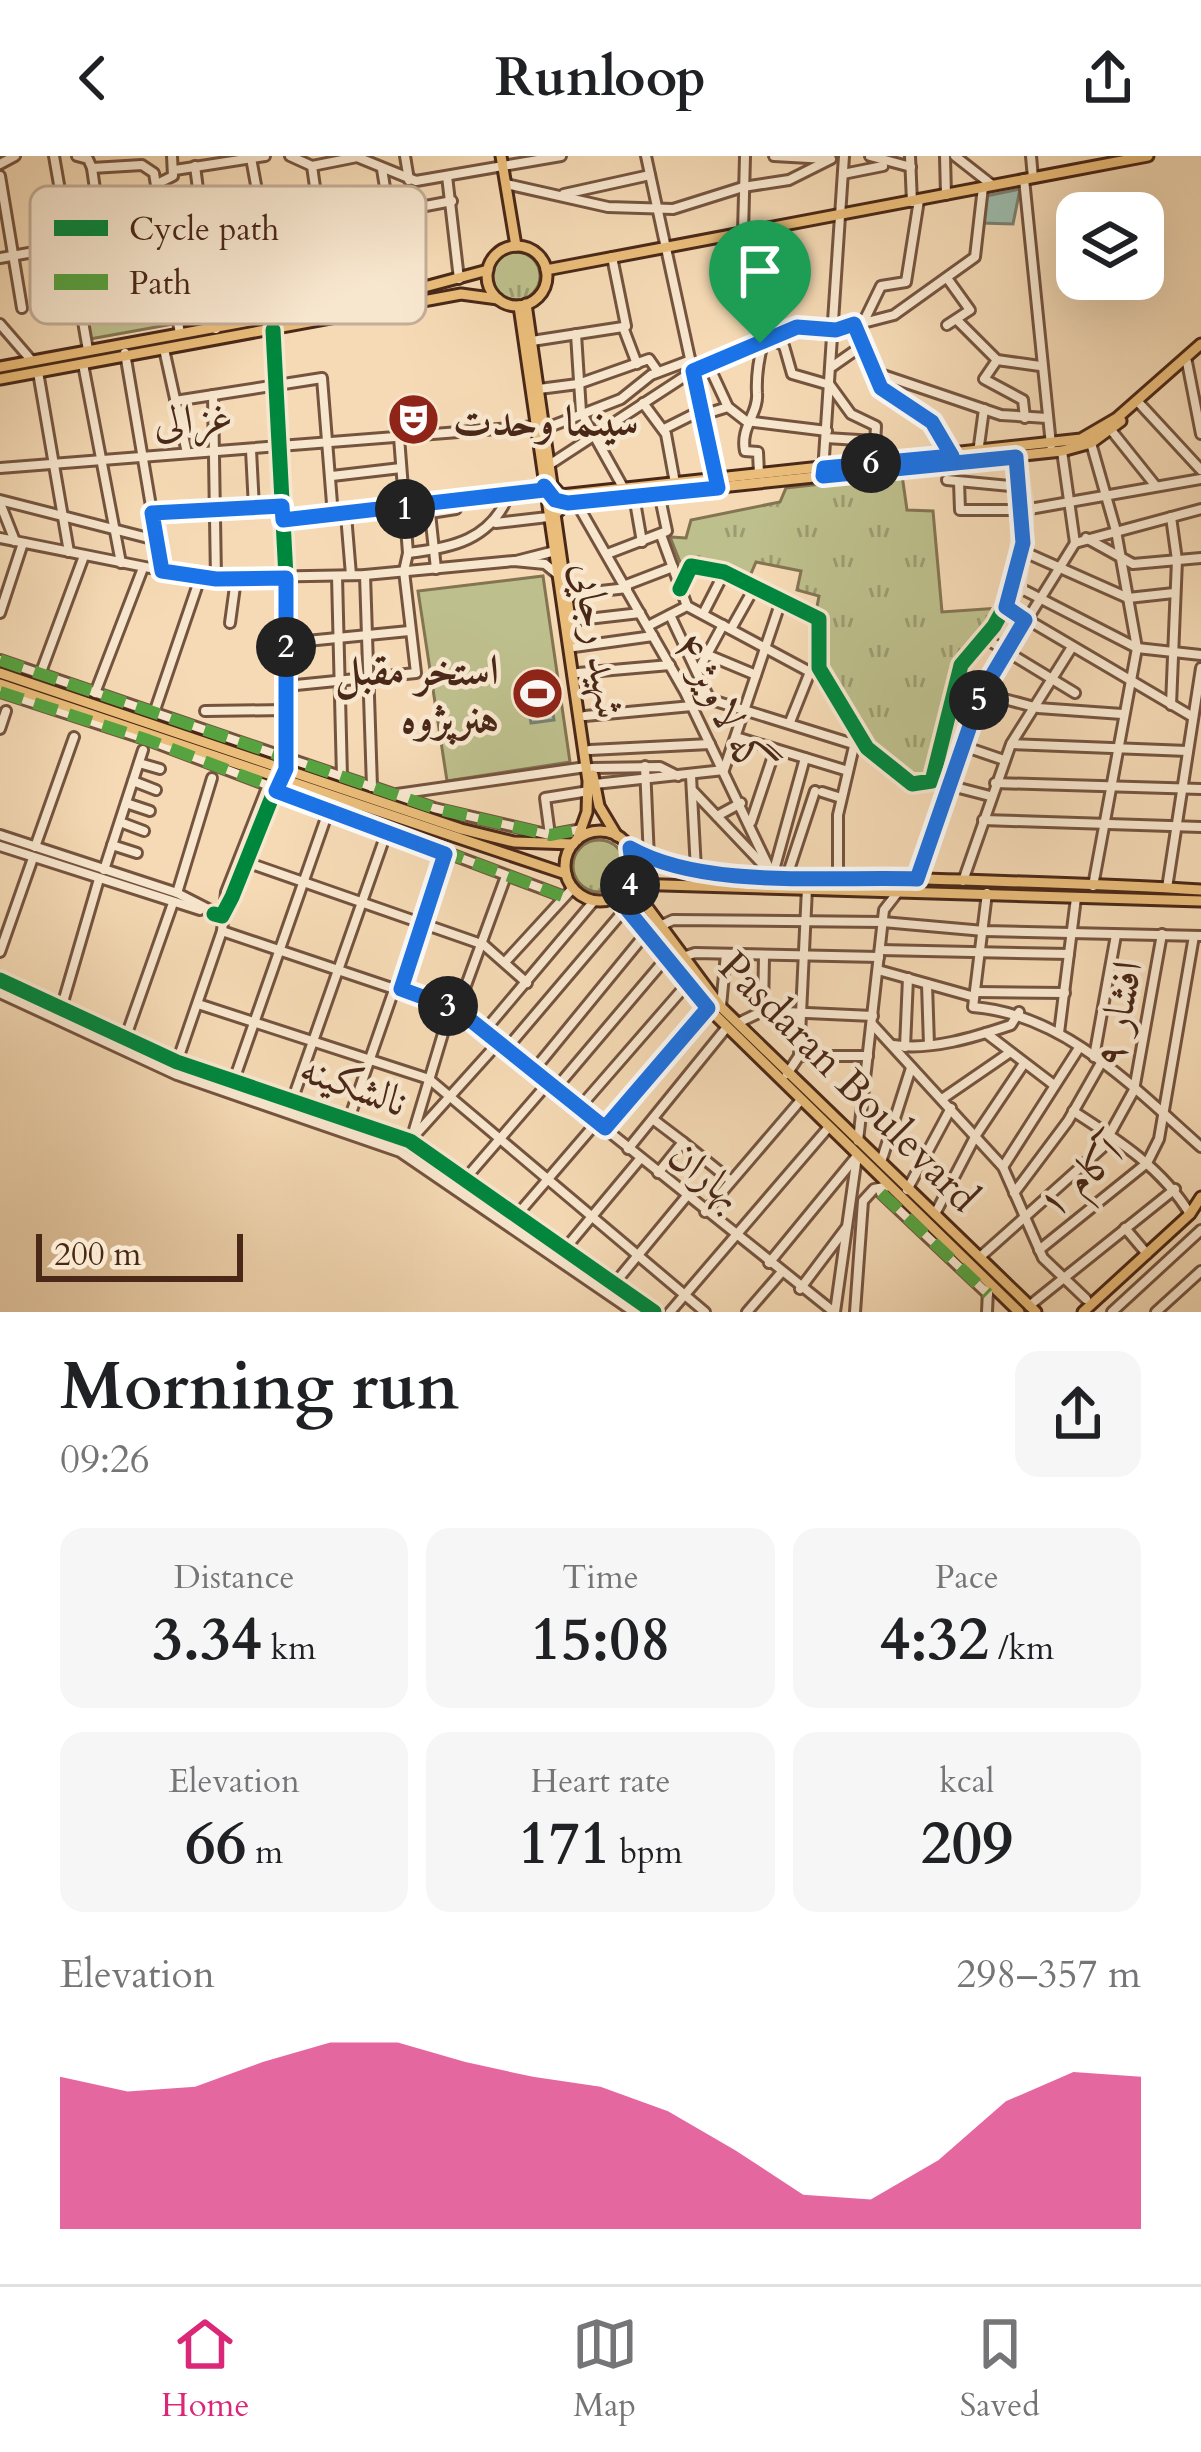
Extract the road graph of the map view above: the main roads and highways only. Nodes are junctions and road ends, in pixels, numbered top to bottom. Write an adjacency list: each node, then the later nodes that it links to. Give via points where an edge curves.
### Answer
1 (1148, 156): 2 (main road)
2 (1119, 159): 4 (main road)
3 (502, 161): 5 (main road)
4 (1090, 161): 7 (main road)
5 (516, 246): 6 (main road, via 497,253); 7 (main road, via 539,255)
6 (488, 270): 8 (main road); 11 (main road)
7 (546, 270): 13 (main road, via 543,291)
8 (459, 281): 9 (main road); 10 (main road)
9 (426, 287)
10 (461, 294): 11 (main road); 12 (main road)
11 (498, 298): 13 (main road)
12 (426, 300)
13 (523, 305): 19 (main road, شهید رجایی); 19 (main road, شهید رجایی)
14 (272, 324): 16 (main road); 16 (main road, via 164,349)
15 (1201, 347): 20 (main road, via 1100,430 1051,445); 20 (main road, via 1091,443)
16 (125, 349): 17 (main road); 18 (main road)
17 (0, 367)
18 (0, 379)
19 (540, 428): 22 (main road, شهید رجایی); 22 (main road, شهید رجایی)
20 (823, 472): 21 (main road); 21 (main road)
21 (717, 483): 23 (main road); 23 (main road)
22 (547, 487): 23 (main road, via 561,495); 24 (main road, via 555,500); 25 (main road, شهید رجایی)
23 (629, 492): 24 (main road)
24 (572, 503): 25 (main road, شهید رجایی, via 555,514)
25 (556, 550): 28 (main road, شهید رجایی); 28 (main road, شهید رجایی)
26 (0, 673): 29 (main road)
27 (0, 688): 29 (main road)
28 (589, 768): 30 (main road, شهید رجایی)
29 (279, 774): 33 (main road); 33 (main road, via 370,792)
30 (592, 788): 31 (main road, شهید رجایی); 32 (main road, شهید رجایی)
31 (617, 836): 32 (main road, via 597,831); 34 (main road)
32 (578, 838): 33 (main road); 35 (main road)
33 (513, 847): 35 (main road)
34 (630, 848): 36 (main road); 37 (main road, via 696,870 773,876)
35 (566, 874): 38 (main road, via 594,901)
36 (630, 884): 38 (main road); 39 (main road); 40 (main road, Pasdaran Boulevard)
37 (1201, 890)
38 (617, 897): 40 (main road, Pasdaran Boulevard, via 708,1008)
39 (1201, 902)
40 (733, 1025): 41 (main road, Pasdaran Boulevard)
41 (774, 1067): 42 (main road, Pasdaran Boulevard, via 800,1101); 42 (main road, Pasdaran Boulevard)
42 (833, 1125): 45 (main road, Pasdaran Boulevard); 45 (main road, Pasdaran Boulevard, via 885,1190 988,1288)
43 (1201, 1197): 44 (main road)
44 (1108, 1293): 46 (main road); 47 (main road)
45 (1028, 1310)
46 (1083, 1312)
47 (1099, 1312)

